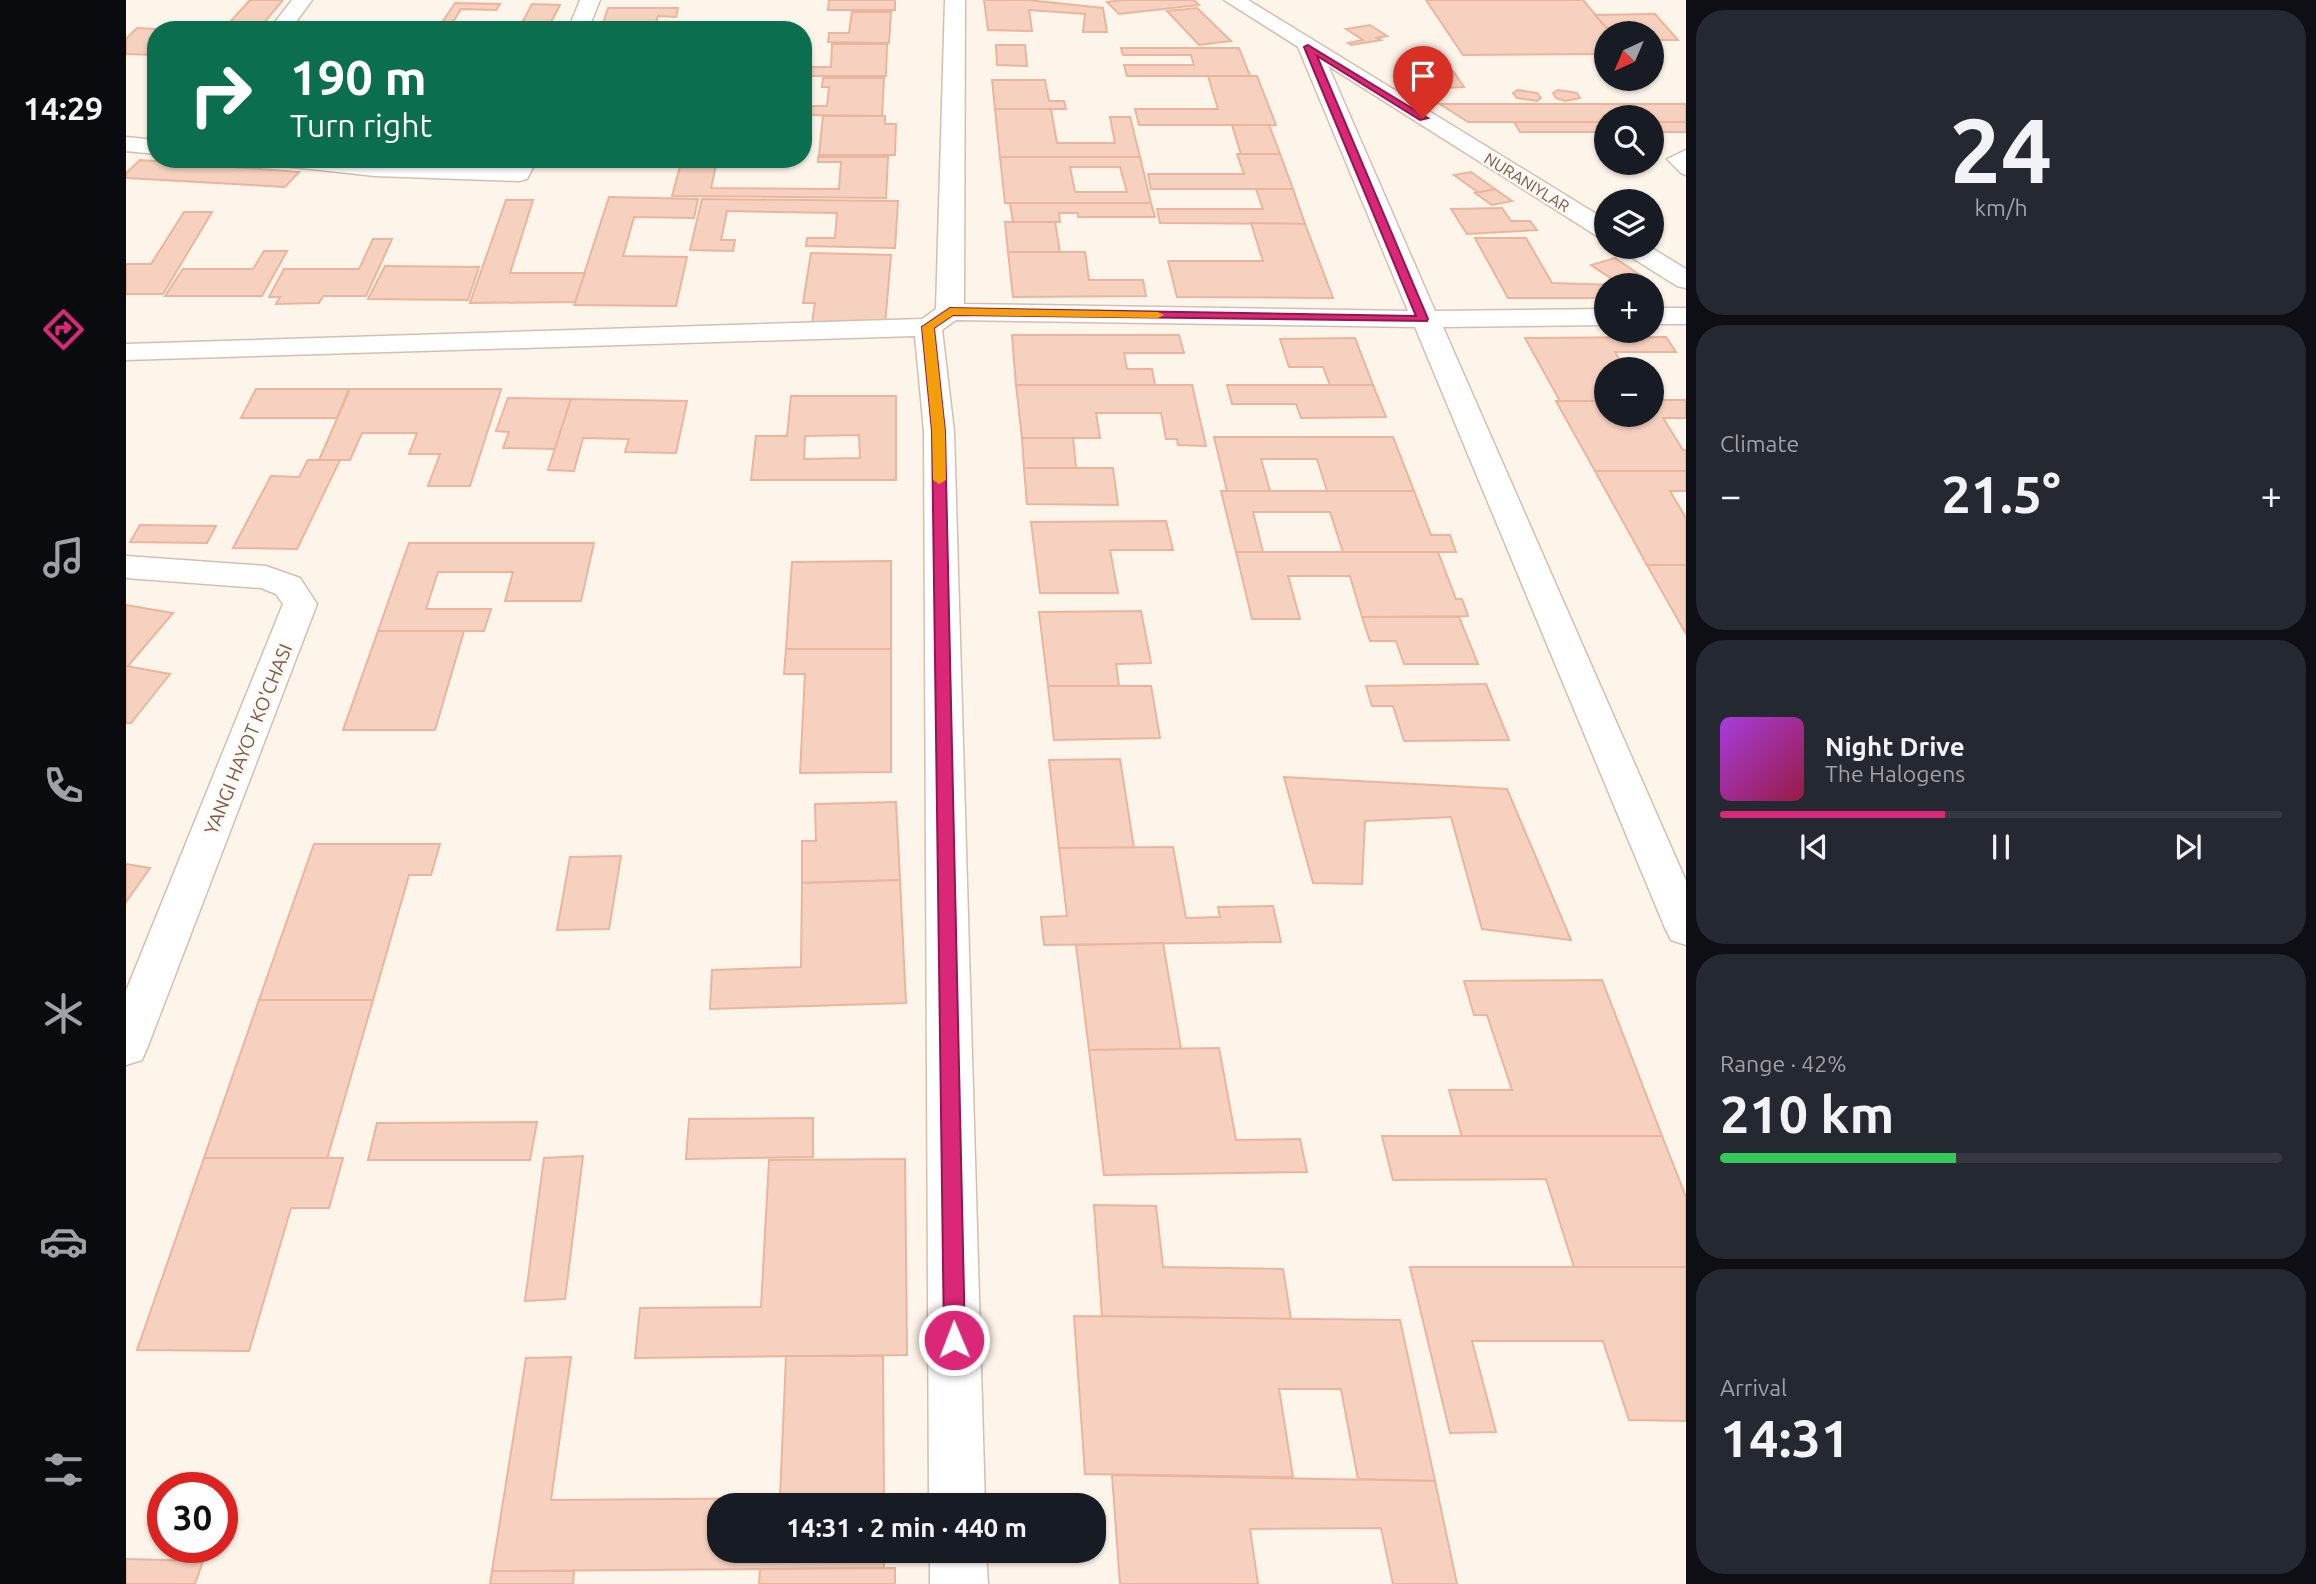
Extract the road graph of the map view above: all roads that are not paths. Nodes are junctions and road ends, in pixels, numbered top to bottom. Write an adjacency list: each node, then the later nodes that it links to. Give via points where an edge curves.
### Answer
1 (302, 0): 5 (street)
2 (590, 0): 6 (street)
3 (955, 0): 21 (street)
4 (1234, 0): 7 (street, NURANIYLAR)
5 (286, 21)
6 (582, 21)
7 (1308, 47): 14 (street, NURANIYLAR); 20 (street)
8 (126, 144): 9 (street)
9 (147, 146)
10 (1686, 154): 13 (lane, via 1675,159)
11 (366, 168): 12 (street, via 519,174)
12 (521, 168)
13 (1686, 170)
14 (1594, 224)
15 (1652, 259): 16 (street)
16 (1686, 280)
17 (1664, 316): 18 (street)
18 (1686, 316)
19 (1594, 317): 20 (street)
20 (1423, 319): 21 (street); 25 (street)
21 (939, 320): 22 (street); 27 (street)
22 (138, 351): 23 (street)
23 (126, 376)
24 (126, 567): 26 (street, YANGI HAYOT KO'CHASI, via 266,577 288,586 300,604)
25 (1686, 928)
26 (126, 1046)
27 (957, 1493)
28 (958, 1563): 29 (street)
29 (959, 1584)

